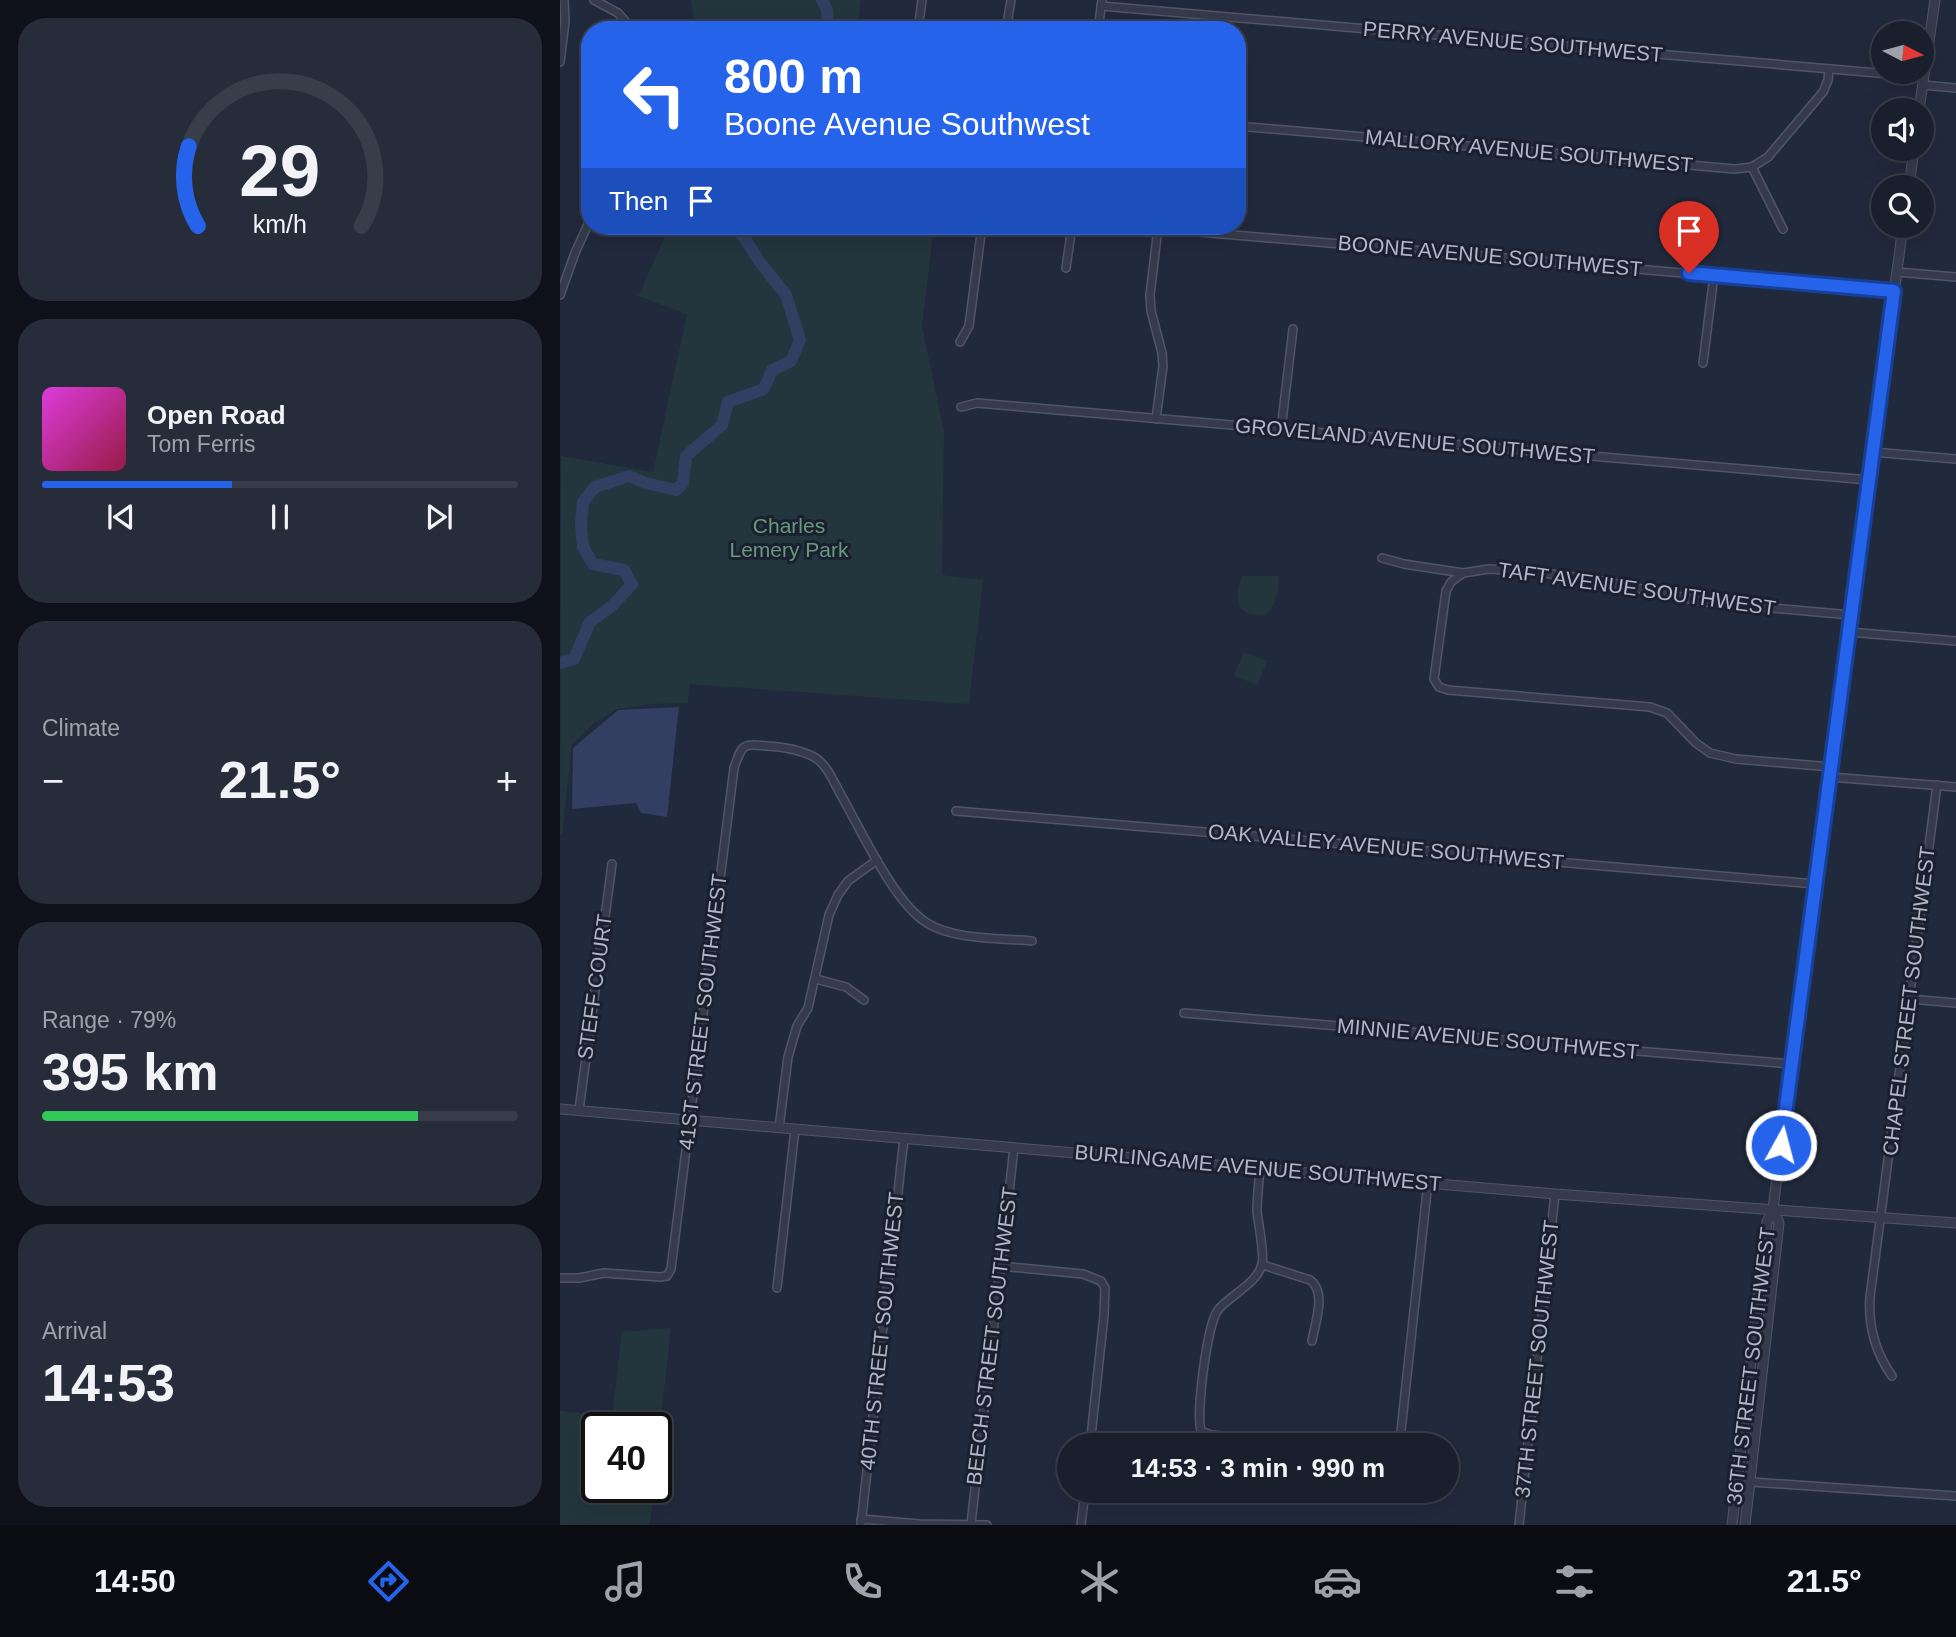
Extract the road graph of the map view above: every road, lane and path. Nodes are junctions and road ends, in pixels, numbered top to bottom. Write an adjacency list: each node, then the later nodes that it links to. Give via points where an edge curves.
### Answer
1 (564, 0): 12 (street)
2 (594, 0): 7 (street)
3 (922, 0): 8 (street)
4 (1011, 0): 9 (street)
5 (1935, 0): 11 (street)
6 (1102, 3): 10 (street); 13 (street, PERRY AVENUE SOUTHWEST)
7 (626, 21)
8 (919, 21)
9 (1008, 21)
10 (1099, 21)
11 (1932, 21)
12 (560, 62)
13 (1829, 69): 14 (street, PERRY AVENUE SOUTHWEST); 18 (street, via 1823,92 1768,157)
14 (1871, 74)
15 (1934, 83): 16 (street, PERRY AVENUE SOUTHWEST)
16 (1956, 88)
17 (1246, 127): 18 (street, MALLORY AVENUE SOUTHWEST)
18 (1752, 167): 19 (street)
19 (1783, 229)
20 (583, 235): 31 (street)
21 (981, 235): 33 (street, via 969,326)
22 (1071, 235): 26 (street)
23 (1157, 235): 36 (street, via 1150,295 1163,366)
24 (1241, 235): 28 (street, BOONE AVENUE SOUTHWEST)
25 (1901, 238): 27 (street, 36TH STREET SOUTHWEST)
26 (1066, 268)
27 (1897, 272): 29 (street); 30 (street, 36TH STREET SOUTHWEST)
28 (1714, 275): 30 (street, BOONE AVENUE SOUTHWEST); 34 (street)
29 (1956, 277)
30 (1894, 291): 38 (street, 36TH STREET SOUTHWEST)
31 (560, 293)
32 (1293, 329): 37 (street)
33 (960, 342)
34 (1703, 363)
35 (961, 407): 36 (street, GROVELAND AVENUE SOUTHWEST, via 977,403)
36 (1156, 419): 37 (street, GROVELAND AVENUE SOUTHWEST)
37 (1281, 430): 40 (street, GROVELAND AVENUE SOUTHWEST)
38 (1872, 453): 39 (street); 40 (street, 36TH STREET SOUTHWEST)
39 (1956, 459)
40 (1869, 480): 43 (street, 36TH STREET SOUTHWEST)
41 (1382, 558): 42 (street, TAFT AVENUE SOUTHWEST)
42 (1463, 573): 43 (street, TAFT AVENUE SOUTHWEST, via 1489,569 1536,572 1705,602); 46 (street, via 1446,591 1435,675 1439,687 1650,707 1667,713 1710,753)
43 (1851, 615): 44 (street, 36TH STREET SOUTHWEST)
44 (1849, 632): 45 (street); 46 (street, 36TH STREET SOUTHWEST)
45 (1956, 641)
46 (1830, 772): 47 (street); 52 (street, 36TH STREET SOUTHWEST)
47 (1937, 785): 48 (street); 55 (street, CHAPEL STREET SOUTHWEST)
48 (1956, 787)
49 (956, 811): 52 (street, OAK VALLEY AVENUE SOUTHWEST)
50 (877, 860): 53 (street, via 902,899 926,923 957,934); 54 (street, via 848,881 838,895); 62 (street, 41ST STREET SOUTHWEST, via 829,772 816,757 789,748 749,744 741,748 734,768)
51 (612, 864): 61 (street, STEFF COURT)
52 (1816, 884): 59 (street, 36TH STREET SOUTHWEST)
53 (1032, 941)
54 (816, 979): 56 (street, via 846,987); 63 (street, via 788,1056)
55 (1909, 999): 57 (street); 71 (street, CHAPEL STREET SOUTHWEST)
56 (864, 1000)
57 (1956, 1003)
58 (1184, 1013): 59 (street, MINNIE AVENUE SOUTHWEST)
59 (1791, 1064): 70 (street, 36TH STREET SOUTHWEST)
60 (560, 1109): 61 (street, BURLINGAME AVENUE SOUTHWEST)
61 (579, 1110): 62 (street, BURLINGAME AVENUE SOUTHWEST)
62 (689, 1119): 63 (street, BURLINGAME AVENUE SOUTHWEST); 75 (street, 41ST STREET SOUTHWEST, via 667,1276 604,1273)
63 (779, 1128): 64 (street, BURLINGAME AVENUE SOUTHWEST)
64 (795, 1129): 65 (street, BURLINGAME AVENUE SOUTHWEST); 77 (street)
65 (904, 1138): 66 (street, BURLINGAME AVENUE SOUTHWEST); 89 (street, 40TH STREET SOUTHWEST)
66 (1014, 1147): 67 (street, BURLINGAME AVENUE SOUTHWEST); 74 (street, BEECH STREET SOUTHWEST)
67 (1260, 1168): 68 (street, BURLINGAME AVENUE SOUTHWEST); 73 (street, via 1257,1209)
68 (1428, 1182): 69 (street, BURLINGAME AVENUE SOUTHWEST); 84 (street)
69 (1555, 1194): 70 (street, BURLINGAME AVENUE SOUTHWEST); 93 (street, 37TH STREET SOUTHWEST)
70 (1773, 1209): 71 (street, BURLINGAME AVENUE SOUTHWEST); 78 (street, 36TH STREET SOUTHWEST, via 1767,1222); 80 (street, 36TH STREET SOUTHWEST, via 1779,1223)
71 (1881, 1218): 72 (street, BURLINGAME AVENUE SOUTHWEST); 81 (street, CHAPEL STREET SOUTHWEST, via 1870,1323 1877,1350)
72 (1956, 1223)
73 (1262, 1265): 79 (street, via 1314,1283 1319,1297); 83 (street, via 1251,1282 1218,1310 1212,1324 1199,1422)
74 (1000, 1266): 82 (street, via 1083,1274 1101,1281 1104,1315); 90 (street, BEECH STREET SOUTHWEST)
75 (560, 1278): 76 (street)
76 (560, 1287)
77 (777, 1288)
78 (1757, 1306): 80 (street, via 1762,1312); 85 (street, 36TH STREET SOUTHWEST)
79 (1312, 1341)
80 (1765, 1342): 86 (street, 36TH STREET SOUTHWEST)
81 (1892, 1376)
82 (1091, 1433)
83 (1205, 1433)
84 (1400, 1433)
85 (1737, 1481): 86 (street); 94 (street, 36TH STREET SOUTHWEST)
86 (1749, 1482): 87 (street); 95 (street, 36TH STREET SOUTHWEST)
87 (1956, 1496)
88 (1084, 1503): 92 (street)
89 (861, 1522): 90 (street)
90 (971, 1524): 91 (street)
91 (987, 1525)
92 (1081, 1525)
93 (1519, 1525)
94 (1732, 1525)
95 (1745, 1525)

